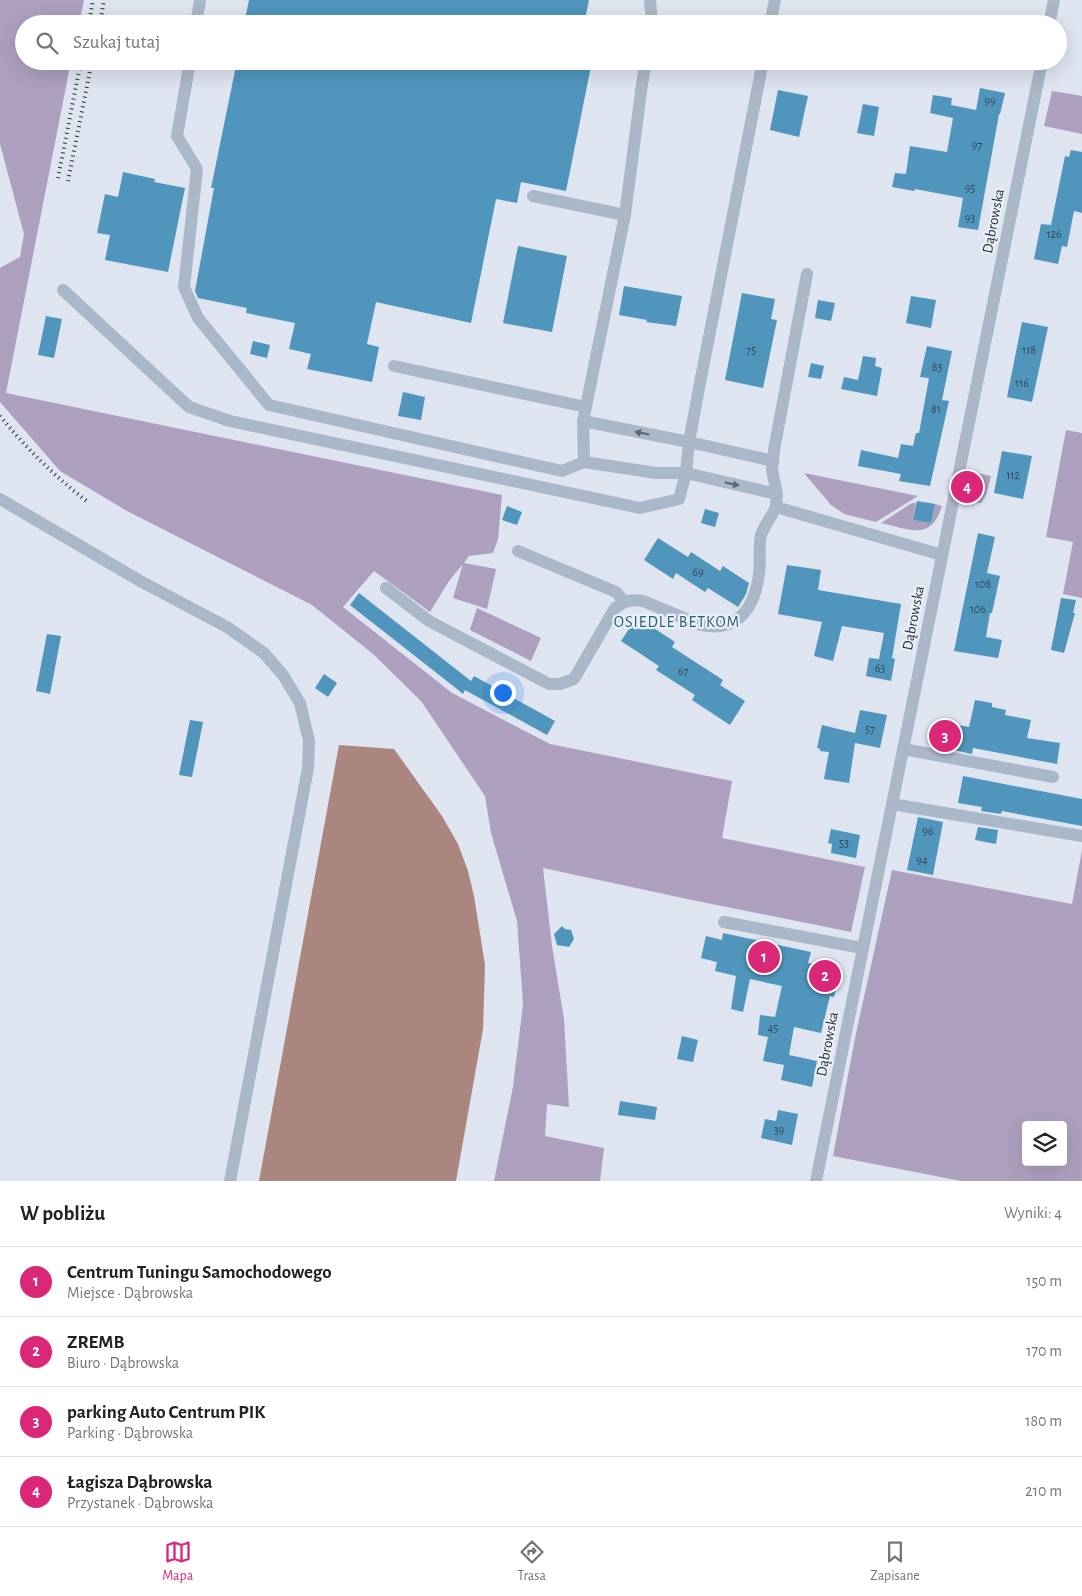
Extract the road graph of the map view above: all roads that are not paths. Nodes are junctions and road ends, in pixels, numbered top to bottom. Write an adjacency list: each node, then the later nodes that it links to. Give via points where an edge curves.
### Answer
1 (200, 0): 5 (street)
2 (650, 0): 6 (street)
3 (775, 0): 7 (street)
4 (1054, 0): 8 (street)
5 (198, 15)
6 (651, 15)
7 (772, 15)
8 (1052, 15)
9 (188, 70): 22 (street, via 176,136 196,169 184,287 198,318 269,405 562,471)
10 (644, 70): 14 (street)
11 (761, 70): 20 (street)
12 (1040, 70): 28 (street, Dąbrowska)
13 (533, 196): 14 (street)
14 (625, 215): 18 (street)
15 (807, 274): 21 (street)
16 (63, 290): 23 (street, via 189,407 230,421 640,508 679,499)
17 (394, 366): 18 (street)
18 (586, 407): 19 (street)
19 (583, 421): 20 (street, one-way to 19); 22 (street)
20 (689, 442): 21 (street); 23 (street)
21 (773, 461): 24 (street)
22 (584, 462): 23 (street, via 656,473)
23 (686, 473): 24 (street, one-way to 24)
24 (777, 494): 26 (street)
25 (0, 499): 37 (street, via 142,582 227,627 264,653 284,675 300,703 309,741 308,768)
26 (776, 507): 28 (street); 30 (street, via 761,535 755,595 739,619 728,625 710,626 643,601)
27 (518, 551): 30 (street, via 616,592)
28 (942, 555): 31 (street, Dąbrowska)
29 (386, 588): 30 (street, via 429,621 549,684 574,679 615,608)
30 (624, 601)
31 (903, 749): 32 (street); 33 (street, Dąbrowska)
32 (1053, 777)
33 (892, 804): 34 (street); 36 (street, Dąbrowska)
34 (1082, 836)
35 (724, 922): 36 (street)
36 (862, 948): 38 (street, Dąbrowska)
37 (230, 1181)
38 (816, 1181)

